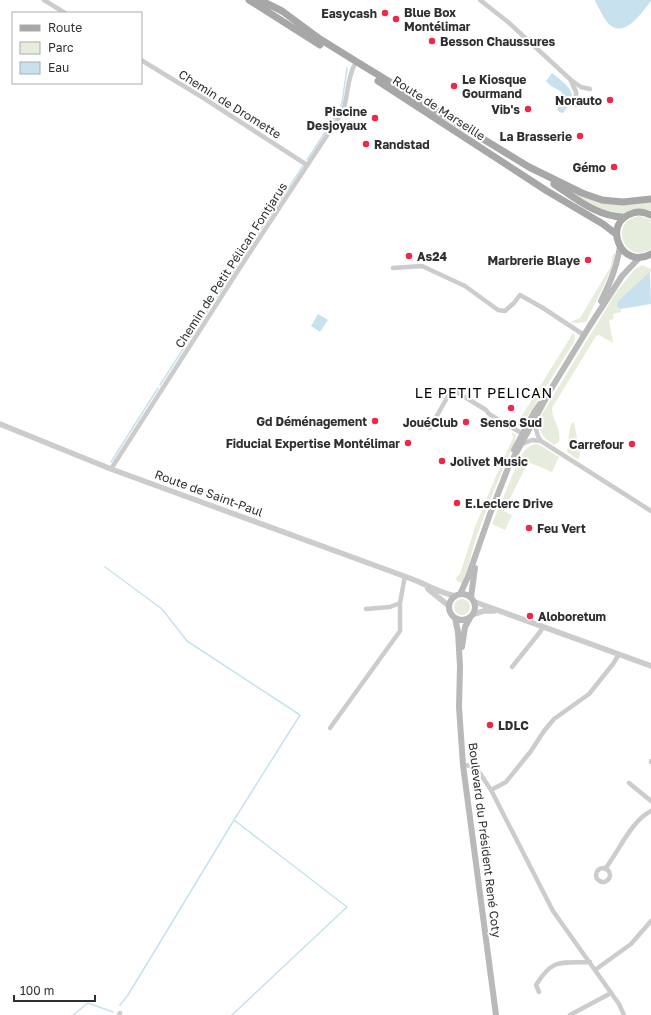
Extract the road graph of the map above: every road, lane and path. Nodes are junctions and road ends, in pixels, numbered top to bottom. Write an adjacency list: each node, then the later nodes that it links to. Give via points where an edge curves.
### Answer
1 (44, 0): 5 (street)
2 (249, 0): 7 (main road, Route de Marseille)
3 (260, 0): 12 (main road, Route de Marseille, via 282,11 320,39)
4 (480, 0): 8 (street)
5 (63, 12)
6 (142, 61): 11 (street, Chemin de Dromette)
7 (354, 66): 11 (street, Chemin de Petit Pélican Fontjarus, via 343,111); 16 (main road, Route de Marseille)
8 (571, 80): 9 (street, via 581,87); 10 (street, via 576,92)
9 (590, 89)
10 (576, 106)
11 (308, 165): 30 (street, Chemin de Petit Pélican Fontjarus)
12 (529, 167): 13 (main road, via 597,198 623,202); 15 (main road, via 598,212 617,217)
13 (651, 198)
14 (650, 214): 15 (main road, via 636,212)
15 (625, 216): 16 (main road)
16 (616, 234): 17 (main road)
17 (620, 246): 18 (main road, via 628,255); 20 (main road, via 614,275)
18 (648, 256): 20 (main road, via 629,267)
19 (393, 268): 21 (street, via 422,266 464,286 498,310 505,311 520,295)
20 (589, 327): 21 (main road)
21 (584, 335): 22 (main road)
22 (551, 389): 23 (main road); 26 (main road)
23 (534, 422): 27 (street); 28 (main road)
24 (0, 424): 30 (street, Route de Saint-Paul)
25 (430, 428): 26 (street, via 448,396 455,391)
26 (523, 434): 29 (main road)
27 (541, 441): 28 (street, via 532,440); 31 (street)
28 (522, 444): 29 (main road)
29 (509, 466): 32 (main road)
30 (111, 469): 33 (street, Route de Saint-Paul)
31 (651, 511)
32 (477, 554): 35 (main road); 36 (main road)
33 (405, 576): 34 (street, Route de Saint-Paul); 37 (street)
34 (412, 579): 35 (street, Route de Saint-Paul, via 442,593); 38 (street, Route de Saint-Paul)
35 (458, 595): 36 (main road, via 466,594); 38 (main road, via 451,600)
36 (473, 600): 40 (street); 41 (main road, via 476,608)
37 (400, 603): 39 (street, via 390,607); 48 (street, via 400,631)
38 (449, 606): 42 (main road)
39 (366, 609)
40 (500, 612): 41 (street, via 484,611); 43 (street)
41 (472, 616): 42 (main road, via 464,620); 45 (main road, Boulevard du Président René Coty, via 463,637)
42 (455, 618): 45 (main road, Boulevard du Président René Coty)
43 (543, 627): 44 (street); 47 (street)
44 (619, 654): 46 (street); 51 (street, via 589,694 554,719 506,782)
45 (460, 666): 49 (main road, Boulevard du Président René Coty, via 459,707)
46 (651, 666)
47 (512, 667)
48 (330, 728)
49 (463, 765): 51 (street, via 473,766); 60 (main road, Boulevard du Président René Coty)
50 (629, 783): 52 (street)
51 (491, 790): 56 (street, via 553,912)
52 (651, 801)
53 (651, 811): 54 (street, via 632,828)
54 (605, 869)
55 (651, 921): 57 (street, via 631,944)
56 (590, 962): 57 (street); 58 (street, via 563,962 549,968 536,985)
57 (595, 970): 59 (street)
58 (539, 992)
59 (611, 992): 61 (street); 62 (street)
60 (496, 1015)
61 (570, 1015)
62 (624, 1015)

